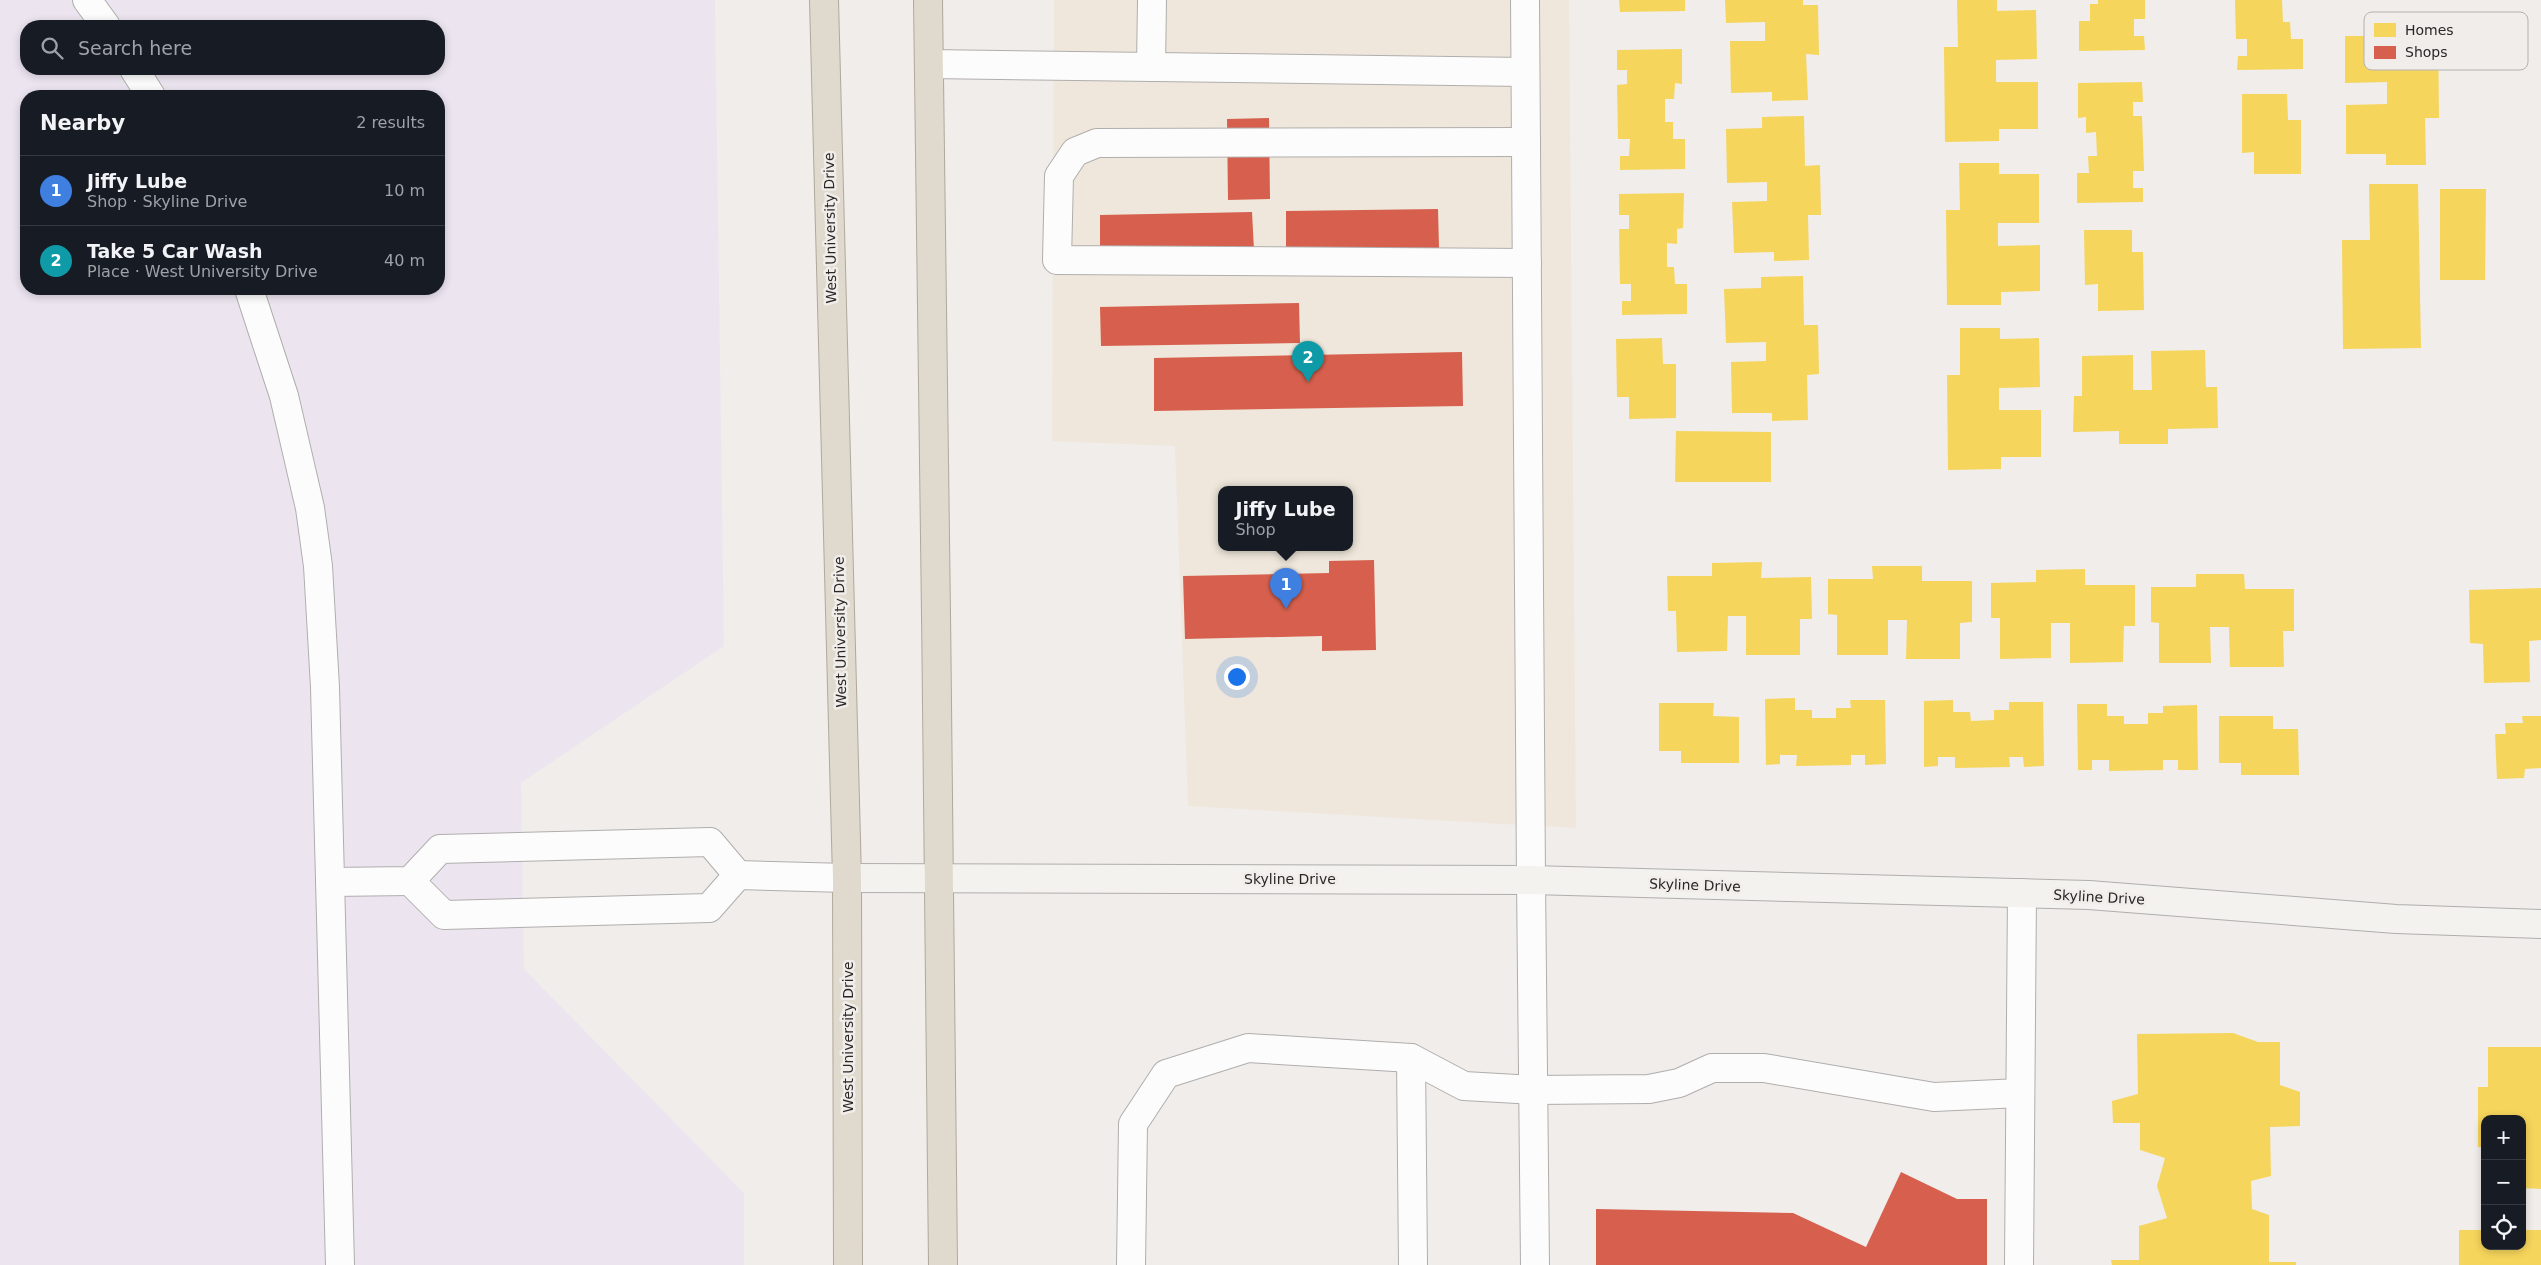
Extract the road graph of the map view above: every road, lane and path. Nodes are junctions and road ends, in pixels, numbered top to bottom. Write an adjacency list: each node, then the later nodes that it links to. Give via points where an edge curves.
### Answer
1 (87, 0): 6 (lane)
2 (824, 0): 17 (highway, West University Drive)
3 (928, 0): 7 (highway)
4 (1152, 0): 8 (lane)
5 (1525, 0): 9 (lane)
6 (102, 20)
7 (929, 64): 8 (lane); 16 (highway)
8 (1151, 66): 9 (lane)
9 (1526, 72): 12 (lane)
10 (138, 75): 11 (lane)
11 (147, 90)
12 (1526, 142): 13 (lane); 13 (lane, via 1097,143 1075,152 1059,176 1057,260)
13 (1527, 263): 18 (lane)
14 (251, 295): 20 (lane, via 284,396 310,508 317,557 323,628)
15 (738, 875): 17 (lane); 19 (lane, via 709,908 444,915); 19 (lane, via 710,842 440,849)
16 (937, 877): 17 (street, Skyline Drive); 18 (street, Skyline Drive); 28 (highway)
17 (847, 878): 27 (highway, West University Drive)
18 (1530, 880): 21 (street, Skyline Drive); 24 (lane)
19 (410, 881): 20 (lane)
20 (330, 882): 26 (lane)
21 (2022, 894): 22 (street, Skyline Drive, via 2089,895 2396,919); 25 (lane)
22 (2541, 924)
23 (1411, 1058): 24 (lane, via 1464,1086); 29 (lane, via 1248,1048 1166,1074 1133,1124); 30 (lane)
24 (1533, 1090): 25 (lane, via 1649,1089 1679,1083 1712,1068 1764,1068 1934,1097); 31 (lane)
25 (2020, 1093): 32 (lane)
26 (340, 1265)
27 (848, 1265)
28 (943, 1265)
29 (1131, 1265)
30 (1413, 1265)
31 (1535, 1265)
32 (2019, 1265)

